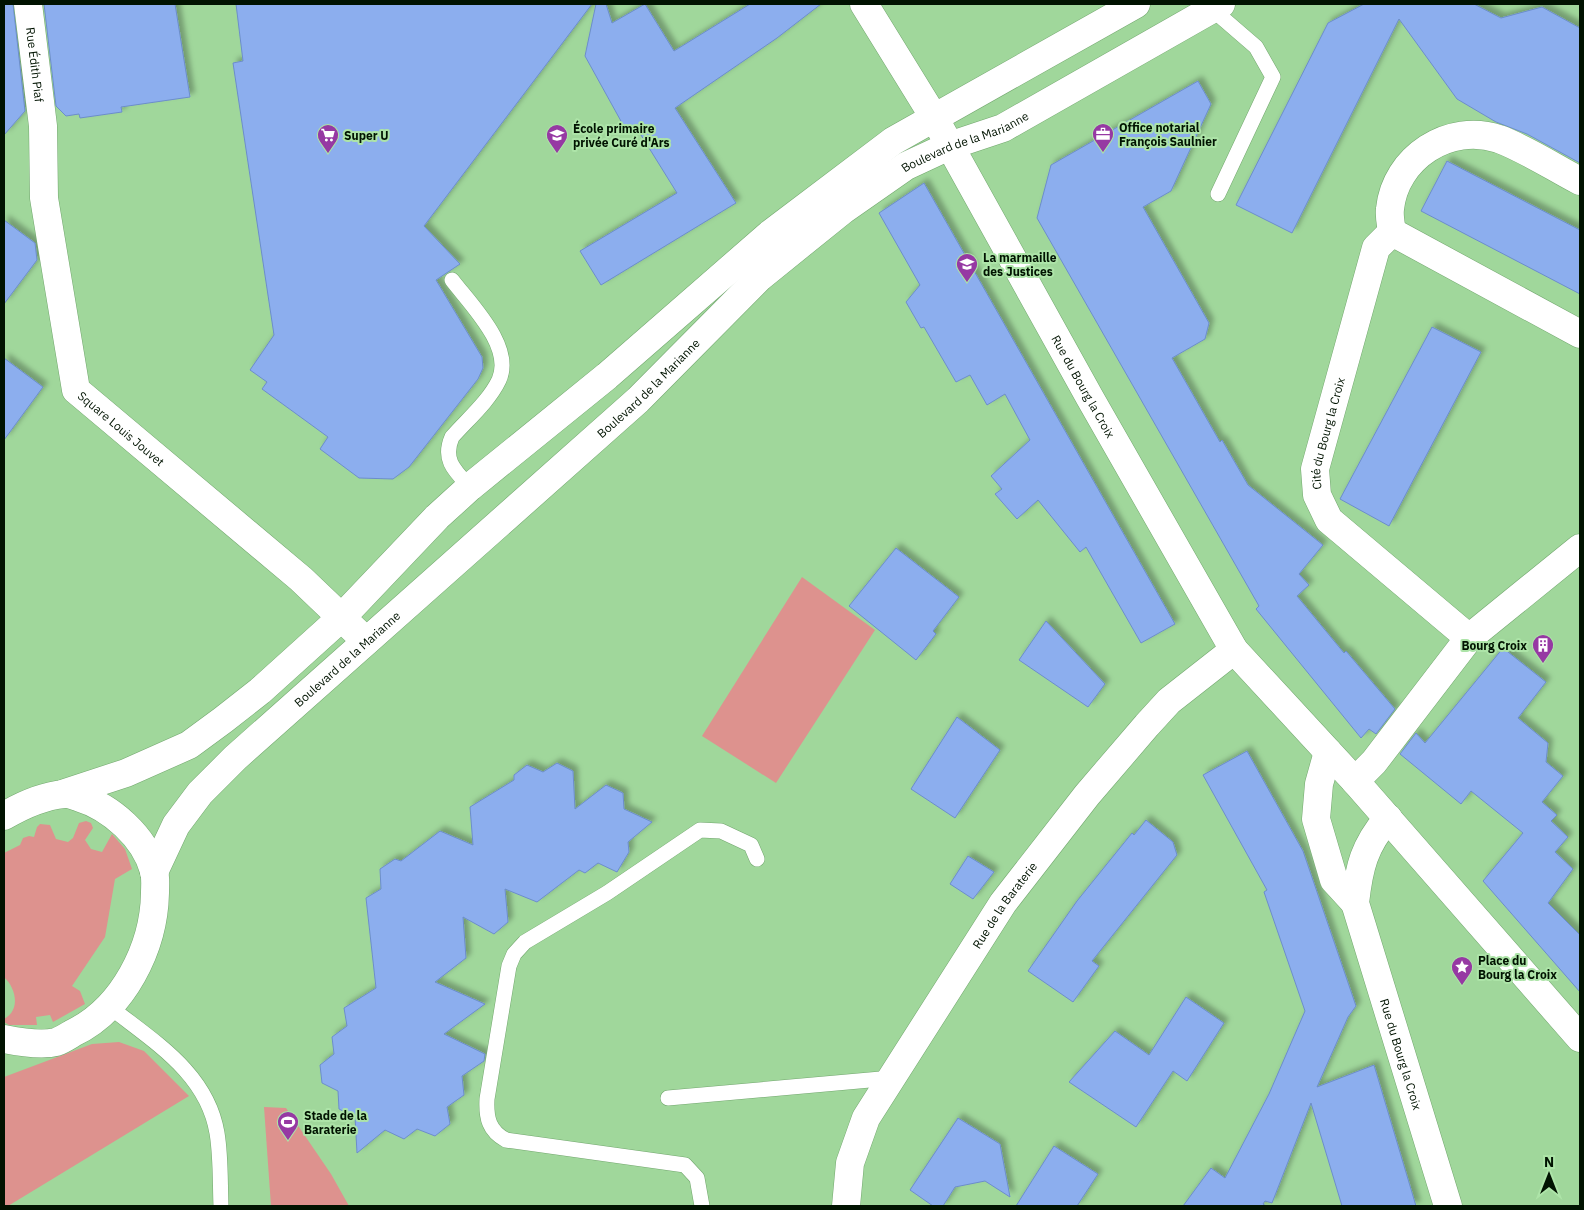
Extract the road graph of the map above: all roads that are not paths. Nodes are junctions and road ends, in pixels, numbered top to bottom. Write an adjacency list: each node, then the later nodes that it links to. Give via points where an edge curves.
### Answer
1 (28, 4): 6 (street, Rue Édith Piaf)
2 (864, 4): 5 (street, Rue du Bourg la Croix)
3 (1136, 4): 5 (street)
4 (1217, 7): 7 (street, Boulevard de la Marianne, via 1003,128); 9 (lane, via 1256,47 1273,77)
5 (935, 120): 7 (street, Rue du Bourg la Croix); 13 (street, via 893,141 770,234 607,376)
6 (42, 126): 15 (street, Square Louis Jouvet, via 44,198 76,390)
7 (949, 146): 17 (street, Boulevard de la Marianne, via 906,166 760,277 638,400); 18 (street, Rue du Bourg la Croix)
8 (1580, 181): 10 (street, via 1499,140 1465,135 1448,138 1417,155 1405,168 1394,190 1390,210)
9 (1218, 194)
10 (1392, 232): 12 (street); 16 (street, Cité du Bourg la Croix, via 1376,248 1315,469 1317,495 1329,520)
11 (452, 280): 13 (lane, via 493,335 503,360 493,389 452,437 449,445 452,467)
12 (1580, 334)
13 (470, 487): 15 (street)
14 (1580, 548): 16 (street)
15 (342, 617): 17 (street, Square Louis Jouvet); 21 (street, via 260,691 189,745 126,773)
16 (1470, 638): 20 (street, via 1374,762)
17 (366, 641): 25 (street, Boulevard de la Marianne, via 200,793 176,825)
18 (1234, 650): 19 (street, Rue du Bourg la Croix); 32 (street, Rue de la Baraterie, via 1169,702 1087,795 1003,903)
19 (1328, 752): 20 (street, Rue du Bourg la Croix); 26 (street, Rue du Bourg la Croix, via 1319,784 1316,819 1334,880)
20 (1355, 781): 23 (street, Rue du Bourg la Croix)
21 (65, 793): 22 (street, via 25,805); 25 (street, Boulevard de la Marianne, via 93,802 129,829 145,850)
22 (4, 816)
23 (1388, 818): 26 (street, Rue du Bourg la Croix, via 1362,858); 28 (street, Rue du Bourg la Croix)
24 (757, 858): 35 (lane, via 751,845 721,831 700,830 607,893 525,942 508,966 486,1113 498,1136 506,1140 685,1164 697,1178)
25 (154, 872): 27 (street, Boulevard de la Marianne, via 154,912 148,941)
26 (1355, 903): 37 (street, Rue du Bourg la Croix)
27 (110, 1007): 30 (street, Boulevard de la Marianne, via 90,1025); 34 (lane, via 171,1055 203,1091 217,1133)
28 (1580, 1038)
29 (4, 1039): 30 (street, Boulevard de la Marianne)
30 (56, 1042): 31 (street, Boulevard de la Marianne)
31 (4, 1055)
32 (892, 1078): 33 (lane); 36 (street, Rue de la Baraterie, via 856,1140)
33 (668, 1098)
34 (221, 1206)
35 (702, 1206)
36 (846, 1206)
37 (1448, 1206)

